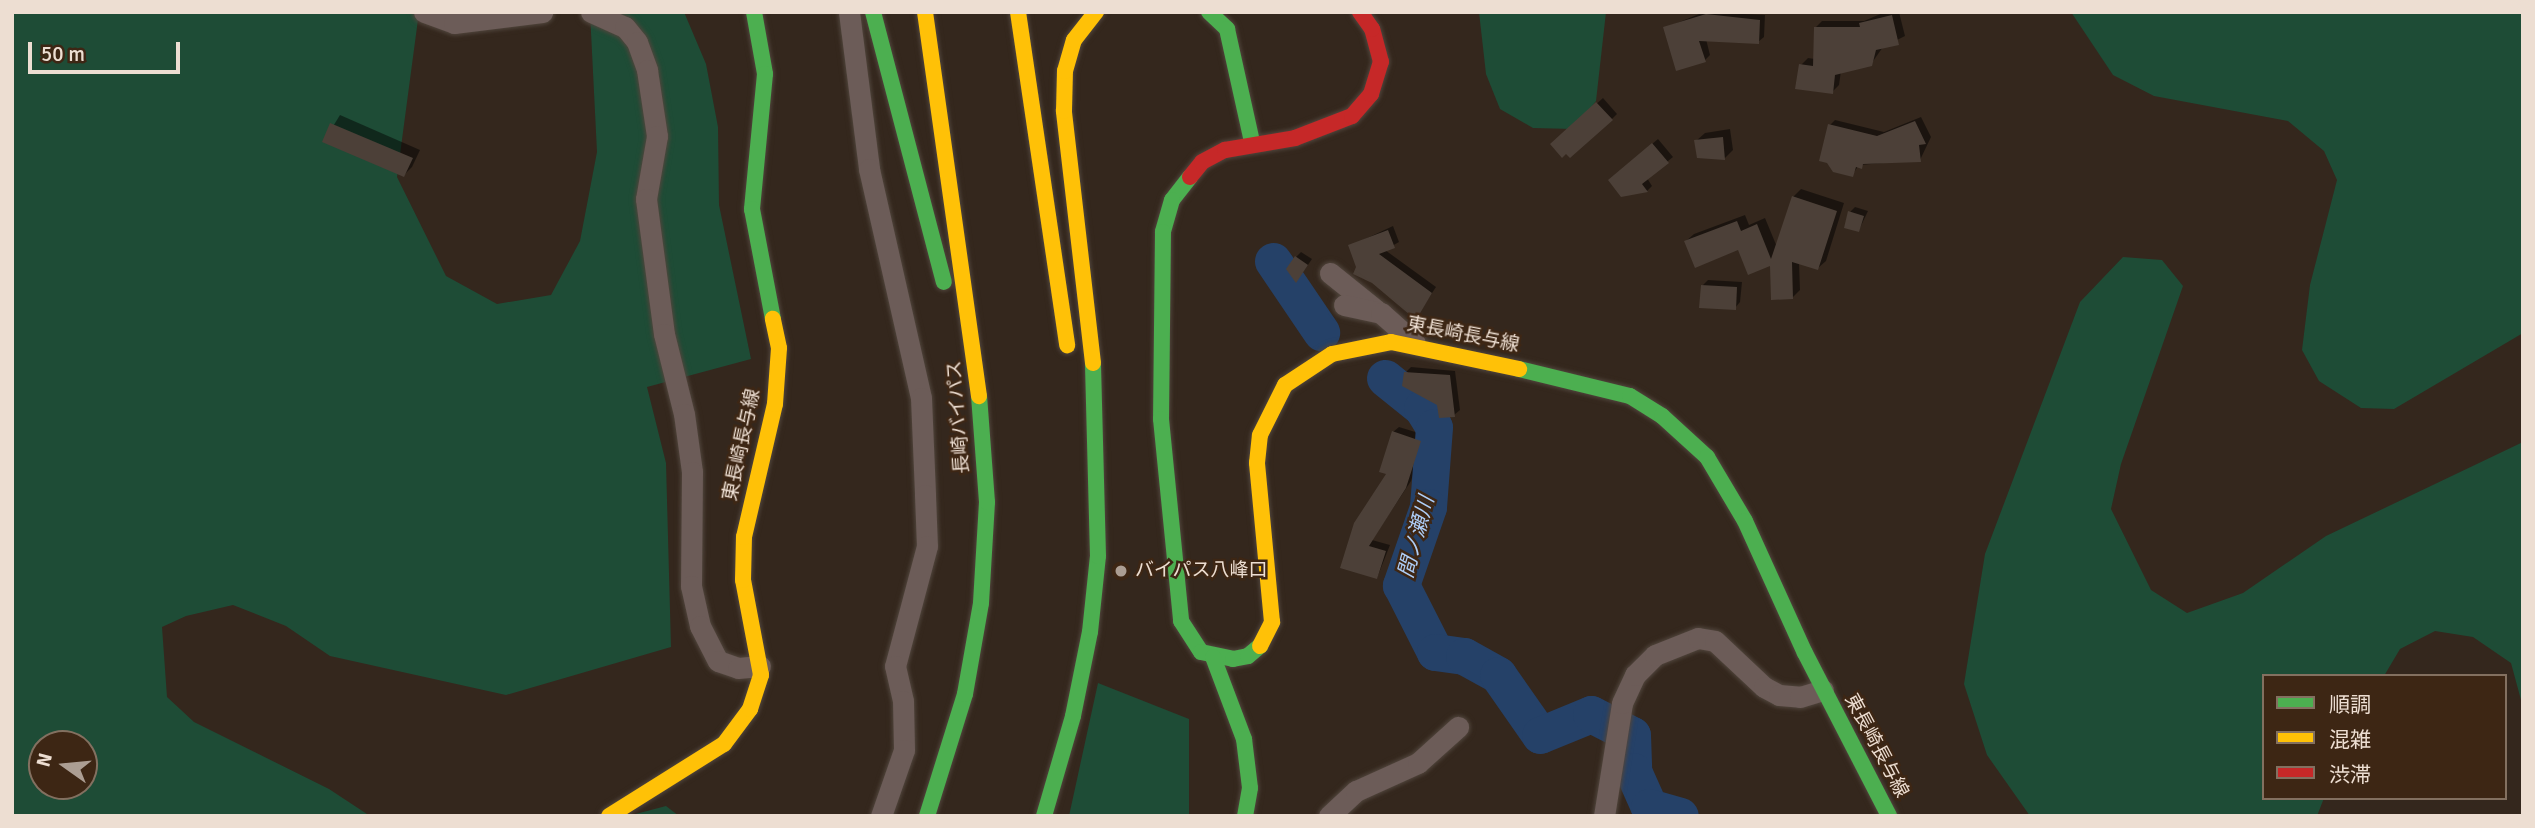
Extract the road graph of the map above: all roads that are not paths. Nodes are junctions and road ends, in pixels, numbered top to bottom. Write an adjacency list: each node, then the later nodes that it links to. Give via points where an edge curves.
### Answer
1 (424, 12): 2 (street, via 454,23)
2 (542, 12)
3 (591, 12): 22 (street, via 625,27 637,42 647,70 657,136 646,198 664,334 692,472 691,586 700,626 718,661 738,668)
4 (754, 12): 22 (main road, 東長崎長与線, via 765,74 752,209 779,348 775,404 744,537 743,580)
5 (849, 12): 26 (street, via 869,169 921,398 926,508 927,546 895,666 903,701 904,750)
6 (873, 12): 20 (main road)
7 (925, 12): 20 (main road, 長崎バイパス)
8 (1018, 12): 13 (main road)
9 (1096, 12): 18 (main road, via 1074,40 1065,71 1064,111 1087,288)
10 (1209, 12): 12 (main road, via 1227,29)
11 (1360, 12): 12 (main road, via 1372,29 1381,62 1371,94 1352,116 1324,130)
12 (1252, 142): 21 (main road, via 1202,162 1172,200 1163,232 1161,419 1174,572 1181,621 1191,642)
13 (1046, 189): 18 (main road); 19 (main road)
14 (1330, 274): 16 (street)
15 (1344, 305): 16 (street)
16 (1381, 313): 17 (street)
17 (1419, 347): 21 (main road, 東長崎長与線, via 1391,342 1332,354 1285,385 1260,435 1257,463 1272,622 1265,642 1248,656); 23 (main road, 東長崎長与線, via 1489,359 1630,396 1682,431 1707,457 1745,521)
18 (1090, 354): 28 (main road, via 1101,468 1097,568 1073,716)
19 (1068, 361)
20 (981, 405): 27 (main road, 長崎バイパス, via 986,502 981,603 965,694)
21 (1213, 657): 29 (main road, via 1244,739 1250,788)
22 (760, 666): 25 (main road, 東長崎長与線, via 750,709 723,744)
23 (1823, 690): 31 (street, via 1800,697 1779,695 1764,687 1715,641 1706,639 1678,643 1655,655 1635,676 1622,703); 32 (main road, 東長崎長与線)
24 (1458, 727): 30 (street, via 1418,763 1356,791)
25 (609, 816)
26 (881, 816)
27 (927, 816)
28 (1044, 816)
29 (1245, 816)
30 (1329, 816)
31 (1604, 816)
32 (1889, 816)

